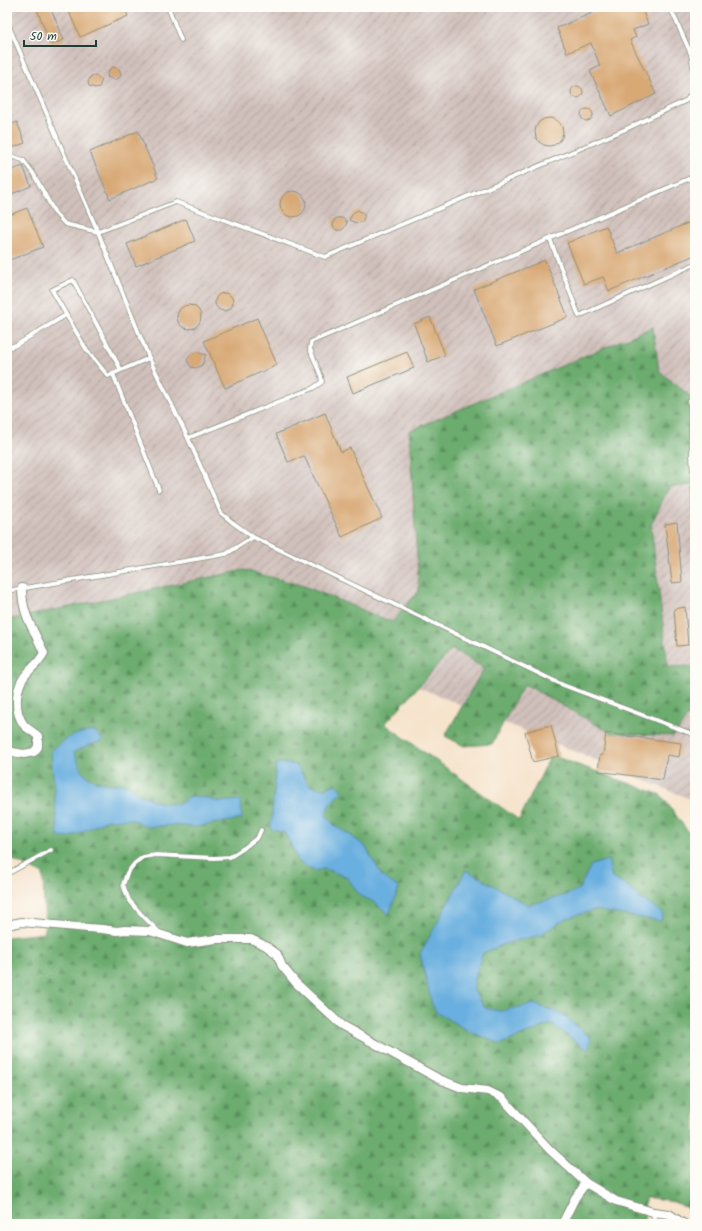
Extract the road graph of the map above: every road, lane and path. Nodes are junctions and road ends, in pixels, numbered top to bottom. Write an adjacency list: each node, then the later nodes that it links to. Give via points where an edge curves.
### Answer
1 (168, 7): 4 (lane)
2 (670, 7): 5 (lane, via 692,54)
3 (7, 22): 9 (lane)
4 (181, 40)
5 (695, 78)
6 (695, 86): 9 (lane, via 687,100 658,114 325,257 176,202)
7 (7, 157): 9 (lane, via 23,160 34,173 55,213 65,224)
8 (695, 176): 10 (lane)
9 (98, 232): 14 (lane)
10 (550, 239): 11 (lane, via 579,316); 18 (lane, via 311,342 310,349 322,382 313,388)
11 (695, 264)
12 (66, 315): 13 (lane); 15 (lane, via 52,290 73,280); 16 (lane, via 86,349 108,376)
13 (7, 348)
14 (149, 358): 15 (lane); 18 (lane)
15 (121, 370): 16 (lane)
16 (113, 374): 19 (lane)
17 (690, 401): 20 (lane)
18 (188, 438): 21 (lane, via 222,513)
19 (159, 490)
20 (695, 530)
21 (253, 537): 22 (lane, via 226,554); 24 (lane, via 563,685)
22 (22, 588): 23 (lane); 25 (street, via 26,618 44,654 23,678 16,697 19,716 24,726 38,736 38,747 34,752 24,754)
23 (7, 591)
24 (695, 734)
25 (7, 751)
26 (261, 830): 30 (lane, via 258,836 230,857 156,855 143,857 135,863 127,873 123,885 129,900)
27 (51, 850): 28 (lane)
28 (7, 874)
29 (7, 925): 30 (street, via 22,922 117,931 150,931)
30 (162, 935): 31 (street, via 187,943 216,939 251,939 266,946 277,954 282,966 296,983 340,1025 439,1079 462,1088 488,1091 502,1098 550,1150)
31 (586, 1183): 32 (street, via 616,1201); 33 (street)
32 (653, 1212): 34 (lane); 35 (street, via 669,1214)
33 (562, 1224)
34 (654, 1224)
35 (684, 1224)

